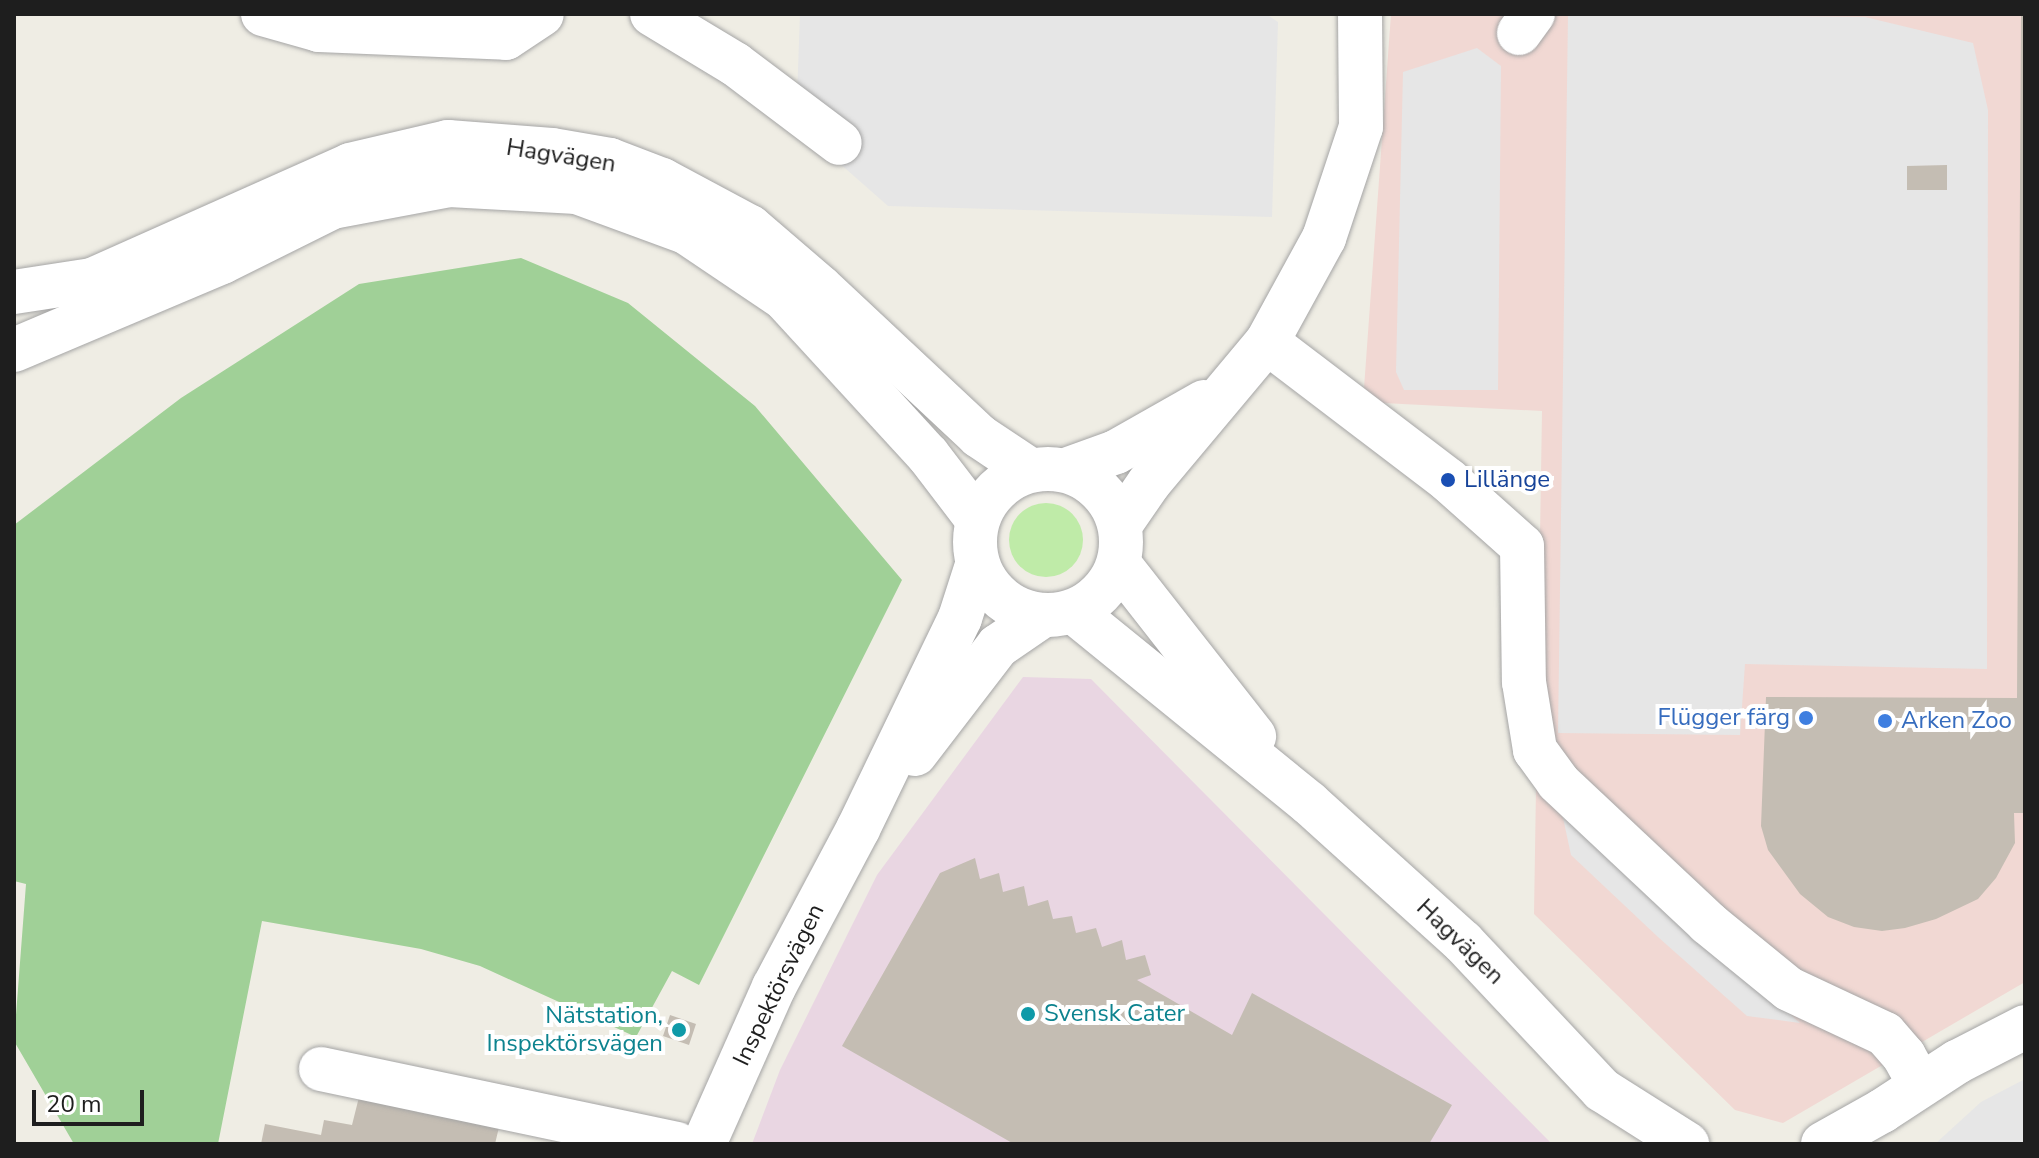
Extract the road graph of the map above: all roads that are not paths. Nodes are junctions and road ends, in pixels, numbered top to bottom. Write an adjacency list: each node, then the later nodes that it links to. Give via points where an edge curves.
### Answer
1 (263, 14): 2 (street, via 319,30 506,38)
2 (542, 14)
3 (652, 14): 5 (street, via 735,64)
4 (1360, 14): 7 (street, via 1361,127 1324,238)
5 (840, 143)
6 (14, 292): 10 (street, Hagvägen, via 92,280 350,165 448,142 552,150 610,160 662,180 750,227 979,436)
7 (1267, 342): 9 (street); 19 (street, via 1448,480 1522,546 1524,682 1535,750 1558,782 1708,923 1789,989 1885,1034)
8 (14, 350): 11 (street, Hagvägen, via 222,262 333,207 449,185 577,192 686,232 784,298 928,455)
9 (1230, 387): 10 (street, via 1116,452); 12 (street, via 1149,483)
10 (1048, 470): 11 (street, via 997,488); 12 (street, via 1088,479 1107,497)
11 (977, 519): 13 (street)
12 (1120, 545): 14 (street, via 1097,597); 15 (street, Hagvägen, via 1152,611)
13 (977, 565): 14 (street, via 1007,604); 16 (street, Inspektörsvägen, via 960,618)
14 (1058, 614): 15 (street, Hagvägen); 16 (street, Inspektörsvägen, via 998,646)
15 (1309, 803): 20 (street, Hagvägen, via 1463,942)
16 (858, 829): 23 (street, Inspektörsvägen, via 774,987)
17 (2025, 1027): 19 (street)
18 (321, 1069): 22 (street)
19 (1920, 1085): 21 (street)
20 (1602, 1090): 24 (street, Hagvägen); 25 (street, Hagvägen)
21 (1872, 1128): 26 (street)
22 (677, 1144)
23 (704, 1144)
24 (1629, 1144)
25 (1687, 1144)
26 (1823, 1144)

